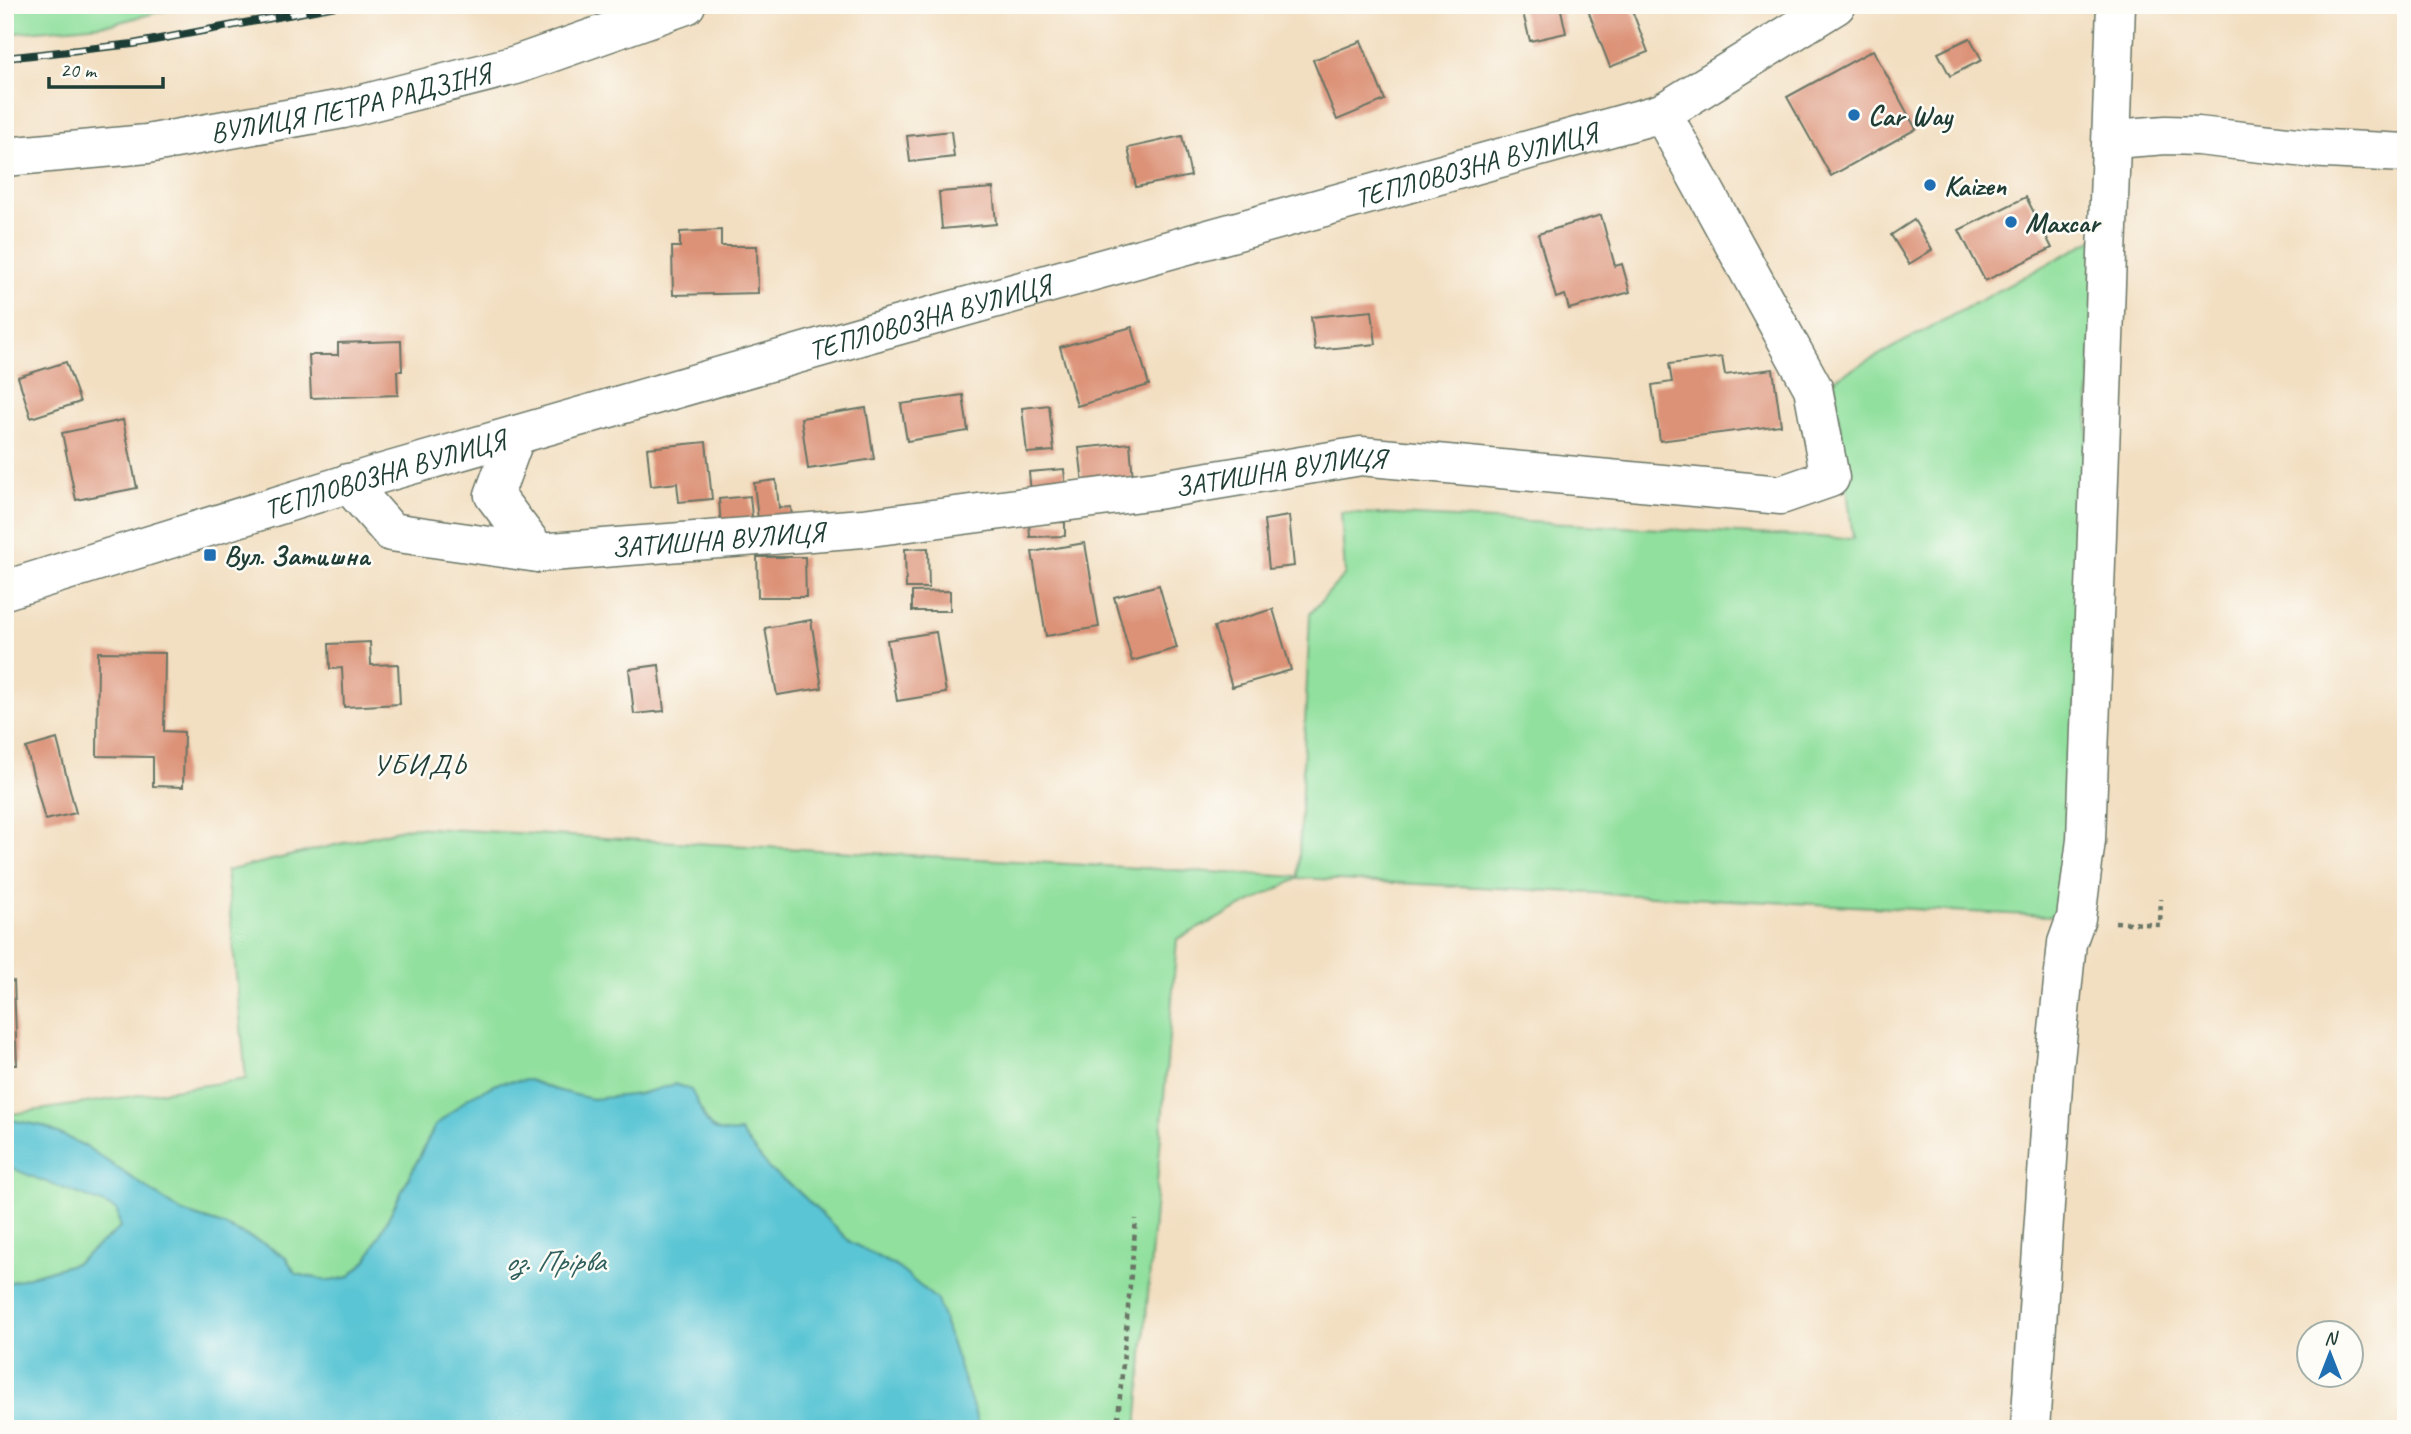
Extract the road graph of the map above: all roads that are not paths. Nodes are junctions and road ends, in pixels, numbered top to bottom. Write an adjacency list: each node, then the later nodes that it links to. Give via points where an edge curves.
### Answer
1 (686, 5): 7 (street, ВУЛИЦЯ ПЕТРА РАДЗІНЯ, via 516,65 343,109 147,144)
2 (1836, 5): 4 (street, ТЕПЛОВОЗНА ВУЛИЦЯ)
3 (2116, 5): 5 (street)
4 (1662, 113): 8 (street, ТЕПЛОВОЗНА ВУЛИЦЯ); 10 (street, ЗАТИШНА ВУЛИЦЯ, via 1813,388 1830,478 1781,495 1361,456 1156,490 876,526)
5 (2113, 139): 6 (street, via 2198,136); 12 (street, via 2086,840 2076,918 2067,943 2054,1070)
6 (2406, 153)
7 (5, 157)
8 (516, 435): 9 (street, ТЕПЛОВОЗНА ВУЛИЦЯ); 10 (street, via 494,495)
9 (348, 483): 10 (street, ЗАТИШНА ВУЛИЦЯ, via 391,532); 11 (street, ТЕПЛОВОЗНА ВУЛИЦЯ)
10 (538, 553)
11 (5, 590)
12 (2030, 1429)

